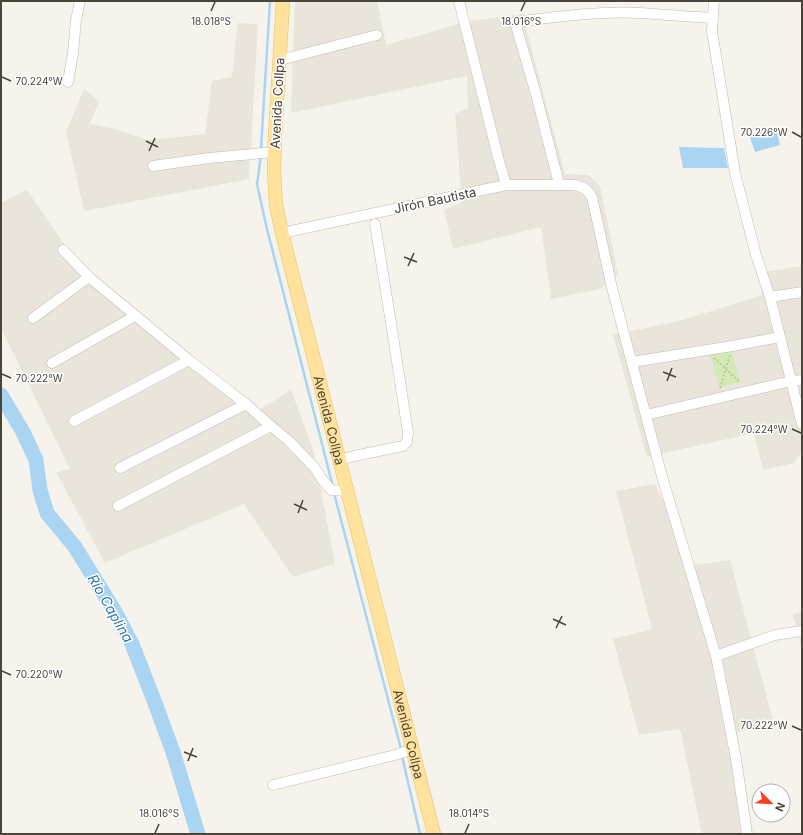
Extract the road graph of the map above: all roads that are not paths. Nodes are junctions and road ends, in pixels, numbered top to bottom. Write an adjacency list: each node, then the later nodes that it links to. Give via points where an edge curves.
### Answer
1 (80, 1): 8 (street)
2 (283, 1): 7 (main road, Avenida Collpa)
3 (459, 1): 12 (street)
4 (714, 1): 5 (street)
5 (712, 18): 11 (street, via 593,13 515,22); 18 (street, via 735,173 756,255)
6 (377, 36): 7 (street)
7 (280, 60): 9 (main road, Avenida Collpa)
8 (68, 82)
9 (274, 152): 10 (street); 14 (main road, Avenida Collpa, via 276,205)
10 (153, 166)
11 (559, 184): 12 (street, Jirón Bautista); 23 (street, Jirón Bautista, via 583,187 592,197 612,288)
12 (506, 185): 14 (street, Jirón Bautista)
13 (375, 224): 32 (street, via 408,440 403,446)
14 (282, 233): 32 (main road, Avenida Collpa)
15 (63, 250): 16 (street)
16 (89, 277): 19 (street); 20 (street)
17 (802, 292): 18 (street)
18 (770, 297): 21 (street)
19 (135, 316): 22 (street); 24 (street)
20 (34, 318)
21 (780, 337): 23 (street); 26 (street)
22 (189, 360): 27 (street); 29 (street)
23 (632, 362): 28 (street)
24 (52, 363)
25 (802, 380): 26 (street)
26 (791, 381): 28 (street); 30 (street)
27 (246, 404): 31 (street); 33 (street)
28 (646, 415): 37 (street)
29 (74, 421)
30 (802, 424)
31 (271, 426): 34 (street, via 315,468 331,490); 35 (street)
32 (340, 460): 34 (main road, Avenida Collpa)
33 (120, 468)
34 (347, 491): 38 (main road, Avenida Collpa)
35 (118, 506)
36 (802, 631): 37 (street, via 775,635)
37 (716, 656): 41 (street, via 736,759)
38 (413, 749): 39 (street); 40 (main road, Avenida Collpa)
39 (273, 785)
40 (434, 834)
41 (747, 834)

